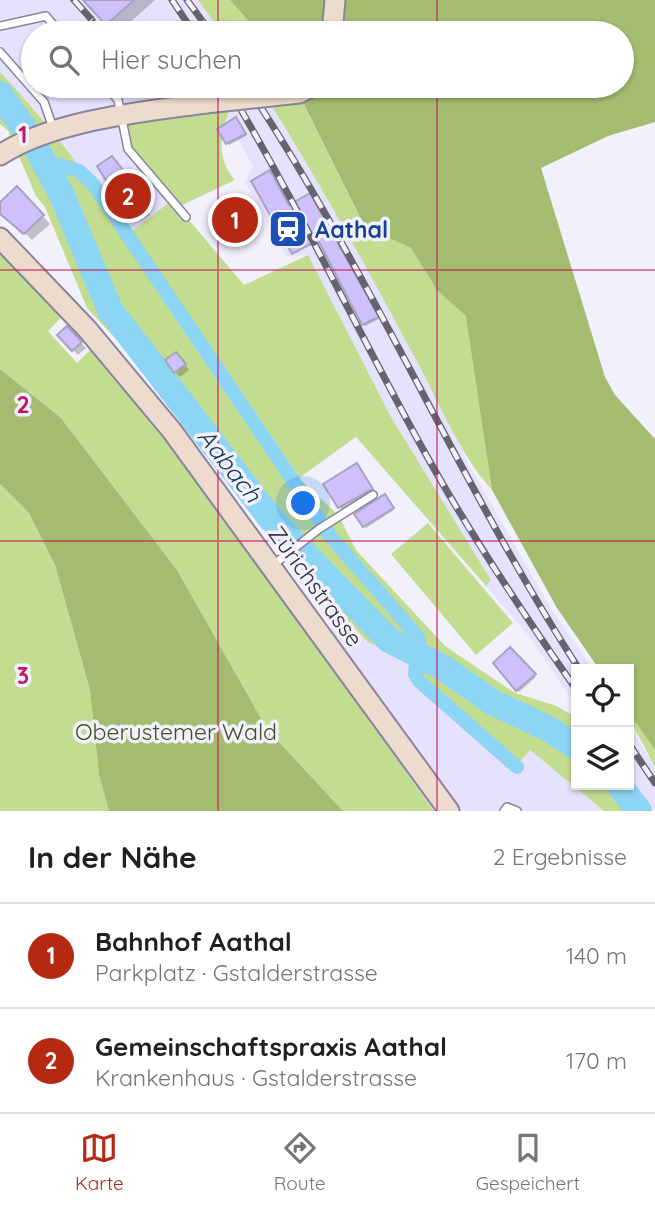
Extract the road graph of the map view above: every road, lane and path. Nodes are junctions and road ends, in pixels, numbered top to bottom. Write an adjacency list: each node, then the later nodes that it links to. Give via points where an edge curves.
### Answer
1 (335, 0): 5 (main road)
2 (21, 21): 6 (lane)
3 (23, 21): 4 (lane, via 46,16)
4 (50, 21)
5 (333, 21)
6 (0, 26)
7 (0, 52): 8 (lane)
8 (21, 76)
9 (40, 98): 13 (lane)
10 (116, 98): 12 (lane)
11 (242, 98): 12 (main road, bridge)
12 (120, 118): 13 (main road); 15 (lane, via 128,149)
13 (55, 132): 14 (main road)
14 (0, 155)
15 (186, 217)
16 (0, 237): 18 (main road, Zürichstrasse, via 93,335 172,431)
17 (373, 495): 18 (lane)
18 (271, 566): 19 (main road, Zürichstrasse)
19 (449, 811)
20 (504, 811): 21 (lane, via 507,807)
21 (517, 811)

